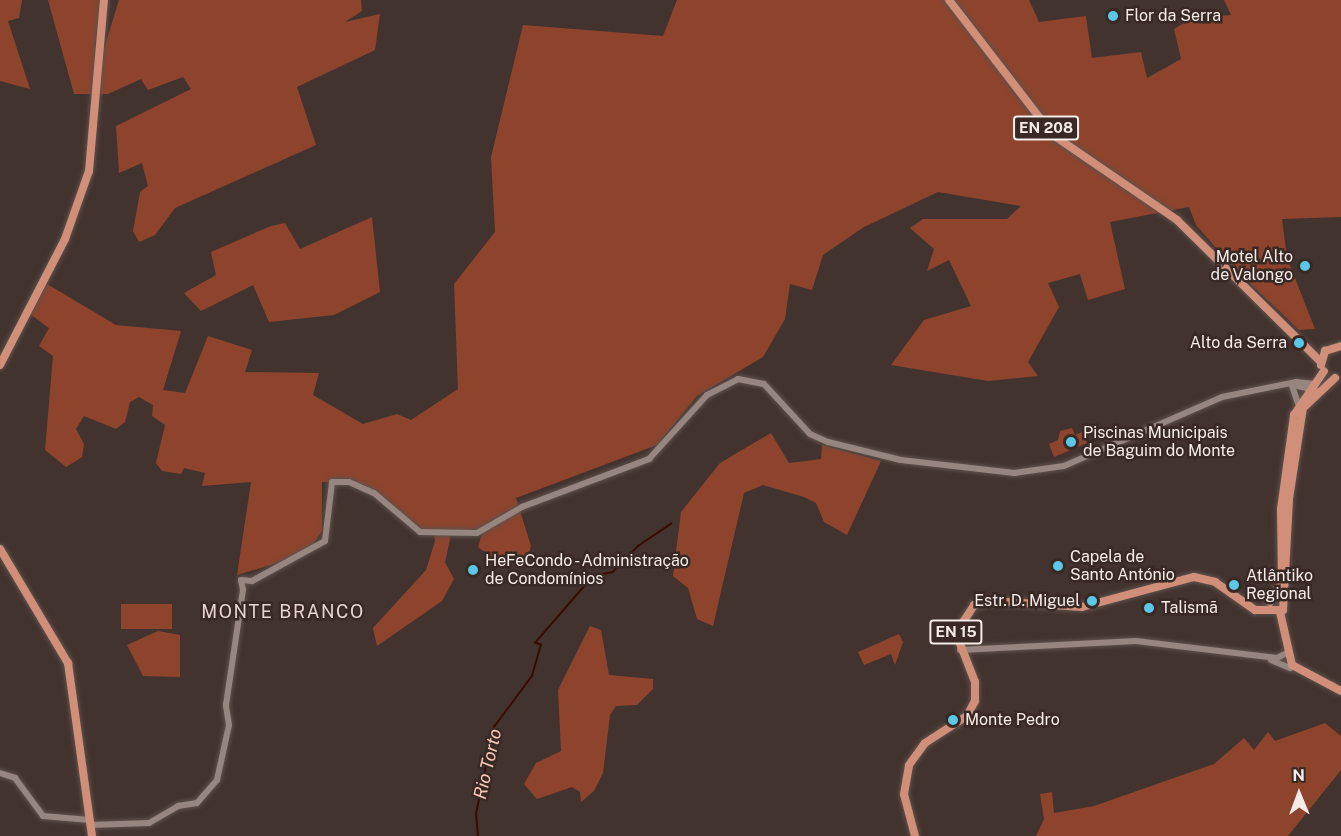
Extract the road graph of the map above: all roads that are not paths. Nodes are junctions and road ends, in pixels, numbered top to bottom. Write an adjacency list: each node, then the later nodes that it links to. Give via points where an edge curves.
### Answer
1 (104, 0): 5 (main road, via 89,171 65,239)
2 (949, 0): 3 (main road, EN 208, via 1053,135 1177,220)
3 (1297, 335): 4 (main road, EN 208); 6 (main road, EN 208)
4 (1337, 345): 6 (main road)
5 (0, 365)
6 (1323, 367): 7 (main road); 9 (main road)
7 (1339, 378): 9 (main road)
8 (1289, 384): 9 (street); 10 (street); 20 (street, via 1212,400 1083,459 1039,472 901,460 817,438 764,384 730,380 707,395 650,459 522,507 477,533 420,532 374,494 339,480 329,484 325,541 252,581 251,588 243,590 219,776 197,803 177,806 149,823)
9 (1311, 387): 10 (main road); 12 (main road, via 1301,414 1289,499 1284,602)
10 (1298, 403): 12 (main road, via 1281,509 1282,581)
11 (0, 549): 20 (main road, via 68,663)
12 (1274, 607): 13 (main road, EN 15, via 1244,603 1215,582 1194,577 1082,607 987,601 961,617 956,633); 14 (main road); 17 (main road, via 1292,664)
13 (959, 650): 15 (street, via 1136,641); 22 (main road, EN 15, via 973,675 975,701 966,716 925,743 909,765 904,794)
14 (1285, 654): 15 (street); 16 (main road)
15 (1263, 656): 16 (street)
16 (1290, 668): 17 (main road)
17 (1313, 678): 18 (main road)
18 (1341, 691)
19 (0, 772): 20 (street, via 15,778 43,816)
20 (90, 823): 21 (main road)
21 (92, 836)
22 (915, 836)

